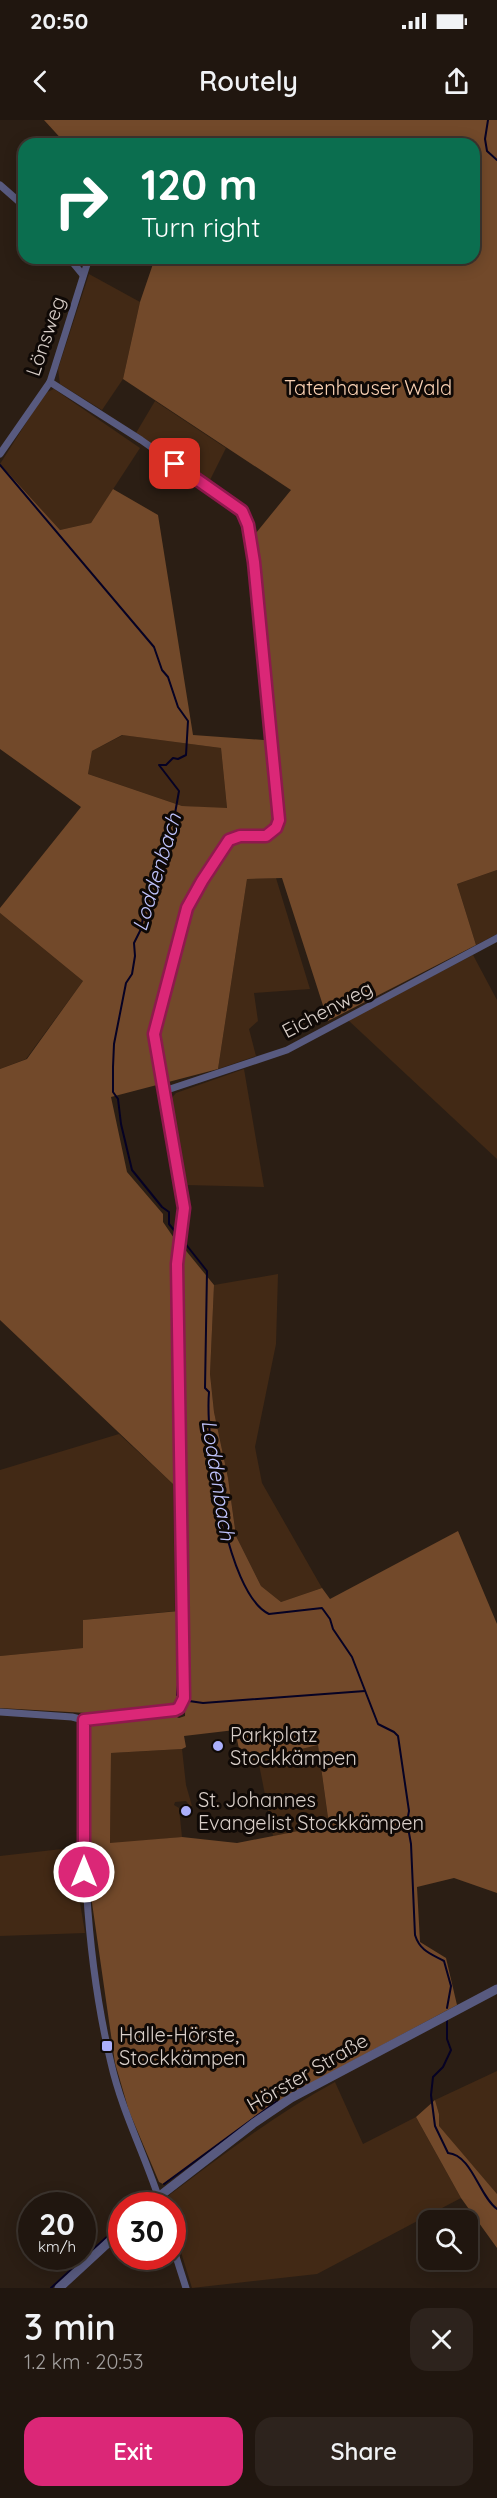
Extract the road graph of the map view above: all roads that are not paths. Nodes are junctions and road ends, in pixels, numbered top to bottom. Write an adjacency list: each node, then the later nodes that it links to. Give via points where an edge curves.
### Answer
1 (0, 185): 2 (street)
2 (18, 201)
3 (74, 264): 5 (street)
4 (87, 264): 5 (street, Lönsweg)
5 (83, 275): 6 (street, Lönsweg)
6 (50, 382): 7 (street, Lönsweg); 9 (street, via 242,511 248,525 279,820 266,836 229,840 187,908 154,1034)
7 (0, 454)
8 (497, 938): 9 (street, Eichenweg, via 287,1050)
9 (164, 1091): 11 (street, via 184,1208 177,1264 184,1698 179,1708)
10 (0, 1712): 11 (street)
11 (84, 1720): 13 (street, via 84,1872 100,2002 111,2065)
12 (497, 1989): 14 (street, Hörster Straße, via 291,2098)
13 (156, 2192)
14 (170, 2192)
15 (108, 2243): 17 (street)
16 (180, 2270): 18 (street)
17 (59, 2288)
18 (186, 2288)

